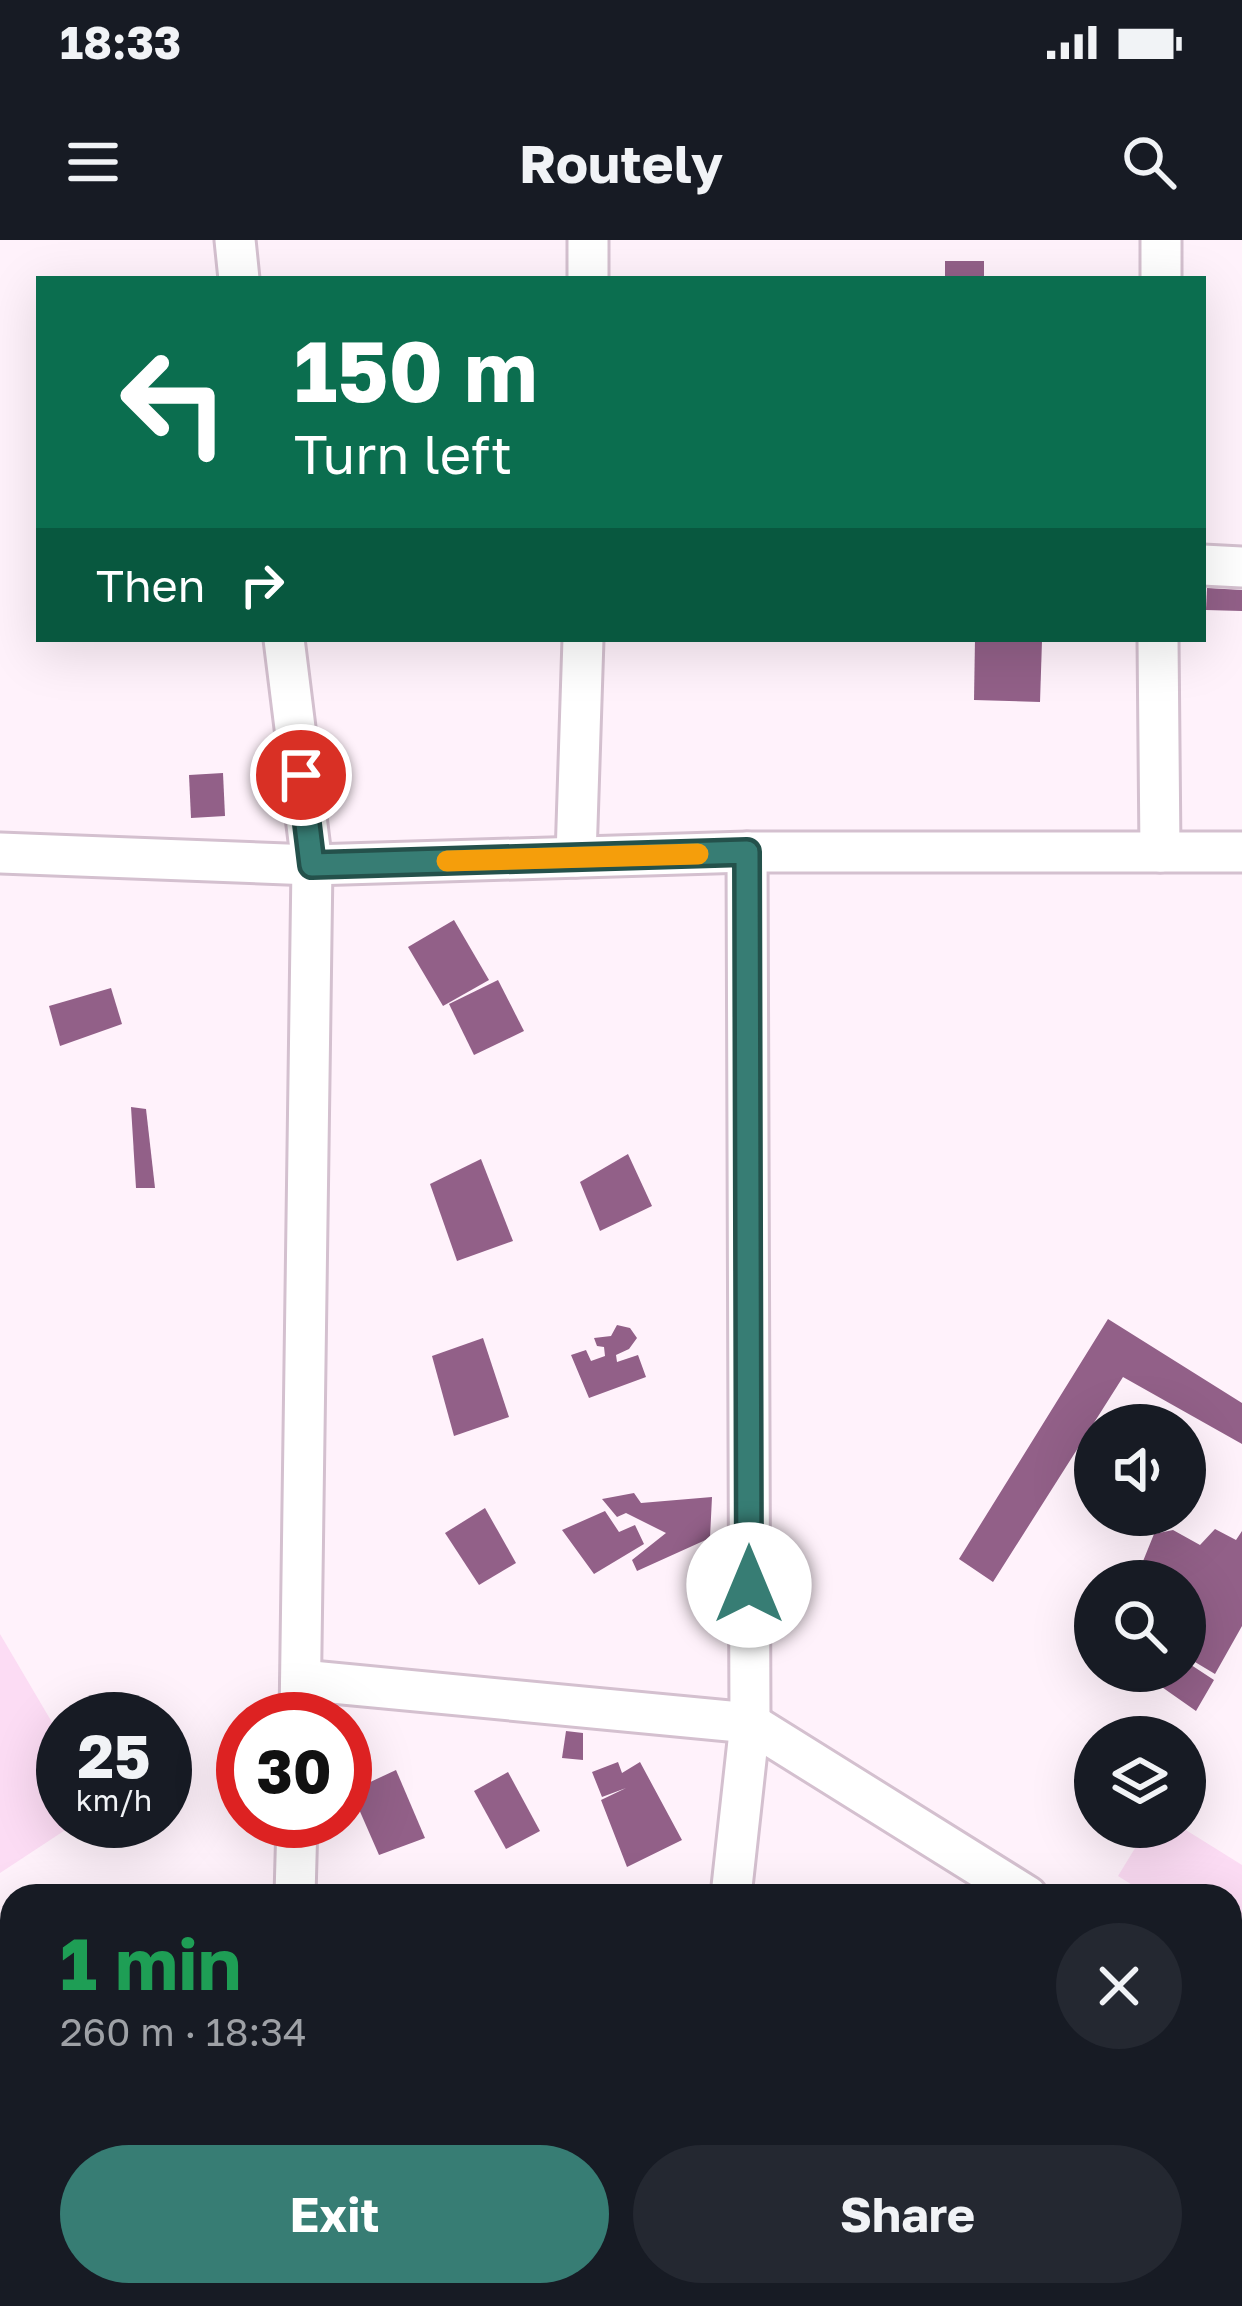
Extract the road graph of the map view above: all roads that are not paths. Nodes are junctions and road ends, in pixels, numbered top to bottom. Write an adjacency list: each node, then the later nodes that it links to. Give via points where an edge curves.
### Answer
1 (235, 240): 4 (street)
2 (588, 240): 5 (street)
3 (1161, 240): 6 (street)
4 (239, 276)
5 (588, 276)
6 (1161, 276)
7 (1206, 565): 8 (street)
8 (1242, 567)
9 (284, 642): 17 (street)
10 (583, 642): 16 (street)
11 (1158, 642): 13 (street)
12 (747, 852): 13 (street); 16 (street); 20 (street)
13 (1160, 852): 14 (street)
14 (1242, 852)
15 (0, 853): 17 (street)
16 (576, 857): 17 (street)
17 (312, 865): 18 (street)
18 (301, 1692)
19 (372, 1703): 20 (street)
20 (750, 1723): 23 (street); 24 (street)
21 (296, 1848): 22 (street)
22 (295, 1884)
23 (732, 1884)
24 (1008, 1884)

